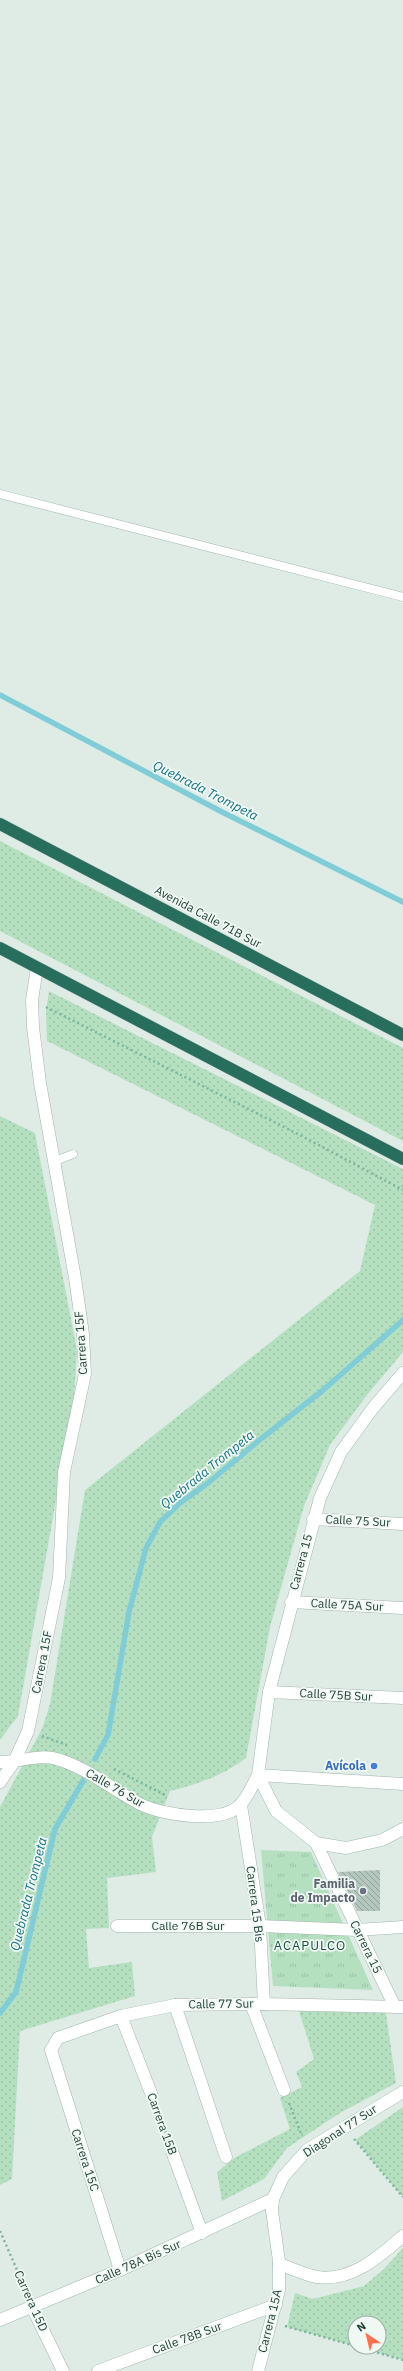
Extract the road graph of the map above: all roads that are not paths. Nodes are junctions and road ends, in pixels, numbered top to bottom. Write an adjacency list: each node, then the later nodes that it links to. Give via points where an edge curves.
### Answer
1 (0, 494): 2 (lane)
2 (403, 597)
3 (0, 824): 6 (highway, Avenida Calle 71B Sur)
4 (0, 948): 5 (highway)
5 (37, 968): 8 (highway); 9 (street, Carrera 15F, via 32,1000 33,1027 40,1083)
6 (403, 1035)
7 (73, 1154): 9 (lane)
8 (403, 1159)
9 (55, 1161): 18 (street, Carrera 15F, via 83,1334 85,1374 64,1472 59,1578 28,1731)
10 (403, 1373): 11 (street, Carrera 15, via 341,1452 328,1477)
11 (313, 1519): 12 (street, Calle 75 Sur); 13 (street, Carrera 15)
12 (403, 1524)
13 (291, 1602): 14 (street, Calle 75A Sur); 15 (street, Carrera 15)
14 (403, 1608)
15 (269, 1692): 16 (street, Calle 75B Sur); 19 (street, Carrera 15)
16 (403, 1698)
17 (0, 1762): 18 (street, Calle 76 Sur)
18 (14, 1762): 20 (street, Carrera 15F); 22 (street, Calle 76 Sur, via 40,1757 59,1759 158,1811 200,1818 227,1814)
19 (258, 1775): 21 (street); 22 (street); 24 (street, via 276,1811)
20 (0, 1782)
21 (403, 1784)
22 (241, 1805): 26 (street, Carrera 15 Bis)
23 (403, 1829): 24 (street, via 382,1840 346,1848)
24 (316, 1843): 28 (street, Carrera 15)
25 (117, 1926): 26 (street, Calle 76B Sur)
26 (260, 1926): 28 (street, Calle 76B Sur); 30 (street, Carrera 15 Bis)
27 (403, 1926): 28 (street, Calle 76B Sur)
28 (357, 1930): 32 (street, Carrera 15)
29 (251, 2004): 30 (street, Calle 77 Sur); 31 (street, Calle 77 Sur); 35 (street)
30 (264, 2004): 32 (street, Calle 77 Sur)
31 (175, 2005): 33 (street, Calle 77 Sur); 39 (street)
32 (399, 2007)
33 (121, 2016): 34 (street, Calle 77 Sur, via 58,2038); 37 (street, Carrera 15B)
34 (50, 2050): 44 (street, Carrera 15C)
35 (284, 2090)
36 (403, 2092): 40 (street, Diagonal 77 Sur, via 307,2150 283,2177)
37 (151, 2093)
38 (173, 2154): 41 (street, Carrera 15B)
39 (226, 2157)
40 (273, 2199): 41 (street, Calle 78A Bis Sur); 43 (street, Carrera 15A, via 273,2224)
41 (202, 2232): 44 (street, Calle 78A Bis Sur)
42 (403, 2236): 43 (street, via 374,2261 335,2277 317,2277)
43 (279, 2264): 45 (street, Carrera 15A)
44 (120, 2270): 46 (street, Calle 78A Bis Sur)
45 (276, 2305): 49 (street, Calle 78B Sur); 50 (street, Carrera 15A)
46 (32, 2307): 47 (street, Calle 78A Bis Sur); 48 (street, Carrera 15D)
47 (0, 2320)
48 (63, 2371)
49 (98, 2371)
50 (258, 2371)

